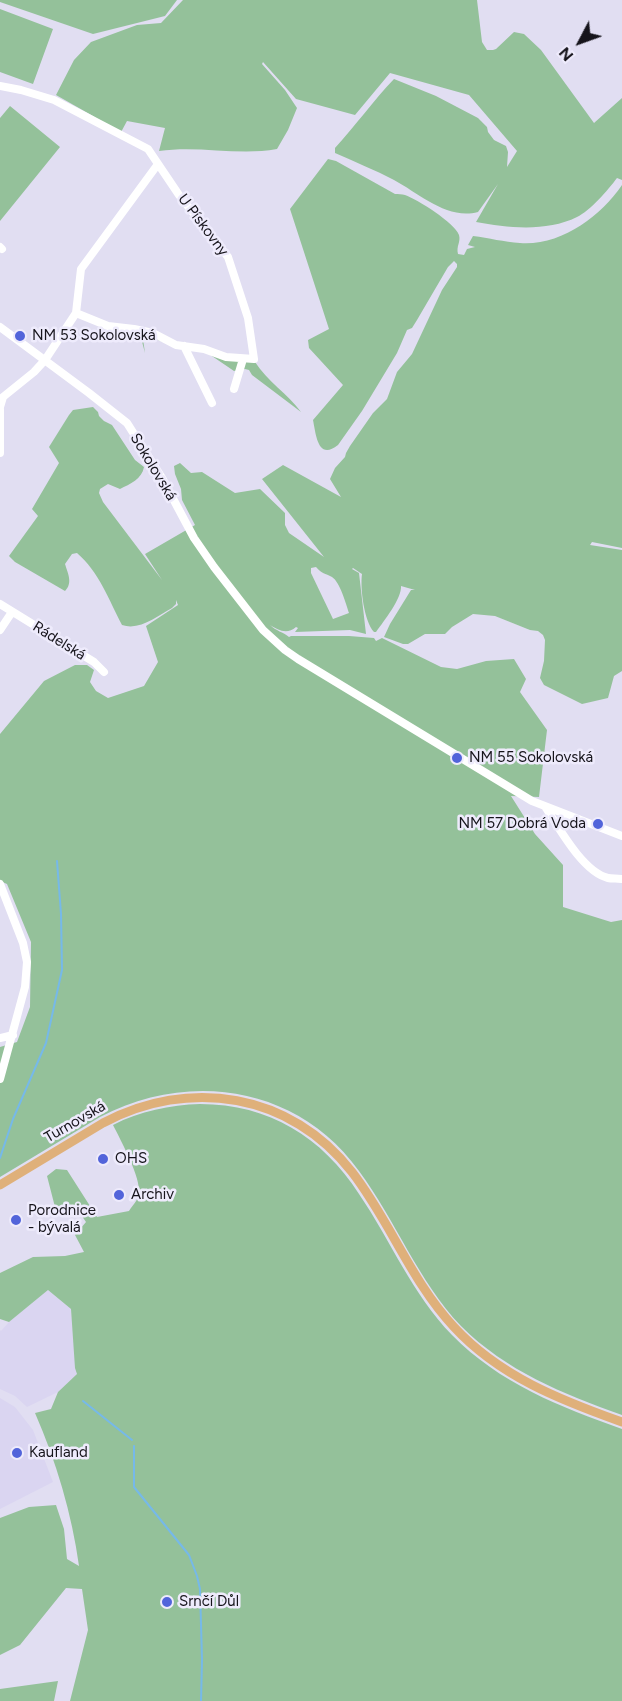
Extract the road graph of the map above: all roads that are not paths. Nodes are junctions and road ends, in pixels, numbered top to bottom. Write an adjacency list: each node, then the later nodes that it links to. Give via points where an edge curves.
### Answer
1 (0, 86): 2 (street, U Pískovny, via 54,100 148,149)
2 (158, 164): 3 (street, via 81,269); 6 (street, U Pískovny, via 228,257 248,318 254,359)
3 (76, 314): 5 (street, via 108,326 153,333); 7 (street)
4 (0, 327): 7 (street, Sokolovská)
5 (184, 346): 6 (street); 9 (street)
6 (243, 359): 8 (street)
7 (45, 360): 10 (street, via 3,397); 16 (street, Sokolovská, via 127,423 214,567 273,640 298,659)
8 (234, 389)
9 (212, 403)
10 (0, 408): 11 (street)
11 (0, 453)
12 (0, 604): 13 (street, Rádelská)
13 (12, 612): 14 (street); 15 (street, Rádelská)
14 (0, 630)
15 (104, 672)
16 (546, 807): 17 (street, Sokolovská); 18 (street, via 587,864 606,878)
17 (622, 836)
18 (622, 879)
19 (0, 884): 20 (street, via 27,962)
20 (13, 1035): 21 (street); 22 (street)
21 (0, 1038)
22 (0, 1079)
23 (0, 1185): 24 (main road, Turnovská, via 117,1115 143,1106 211,1097 246,1102 278,1113 312,1133 339,1156 366,1192 428,1295 465,1339 497,1365 536,1388)
24 (622, 1422)

